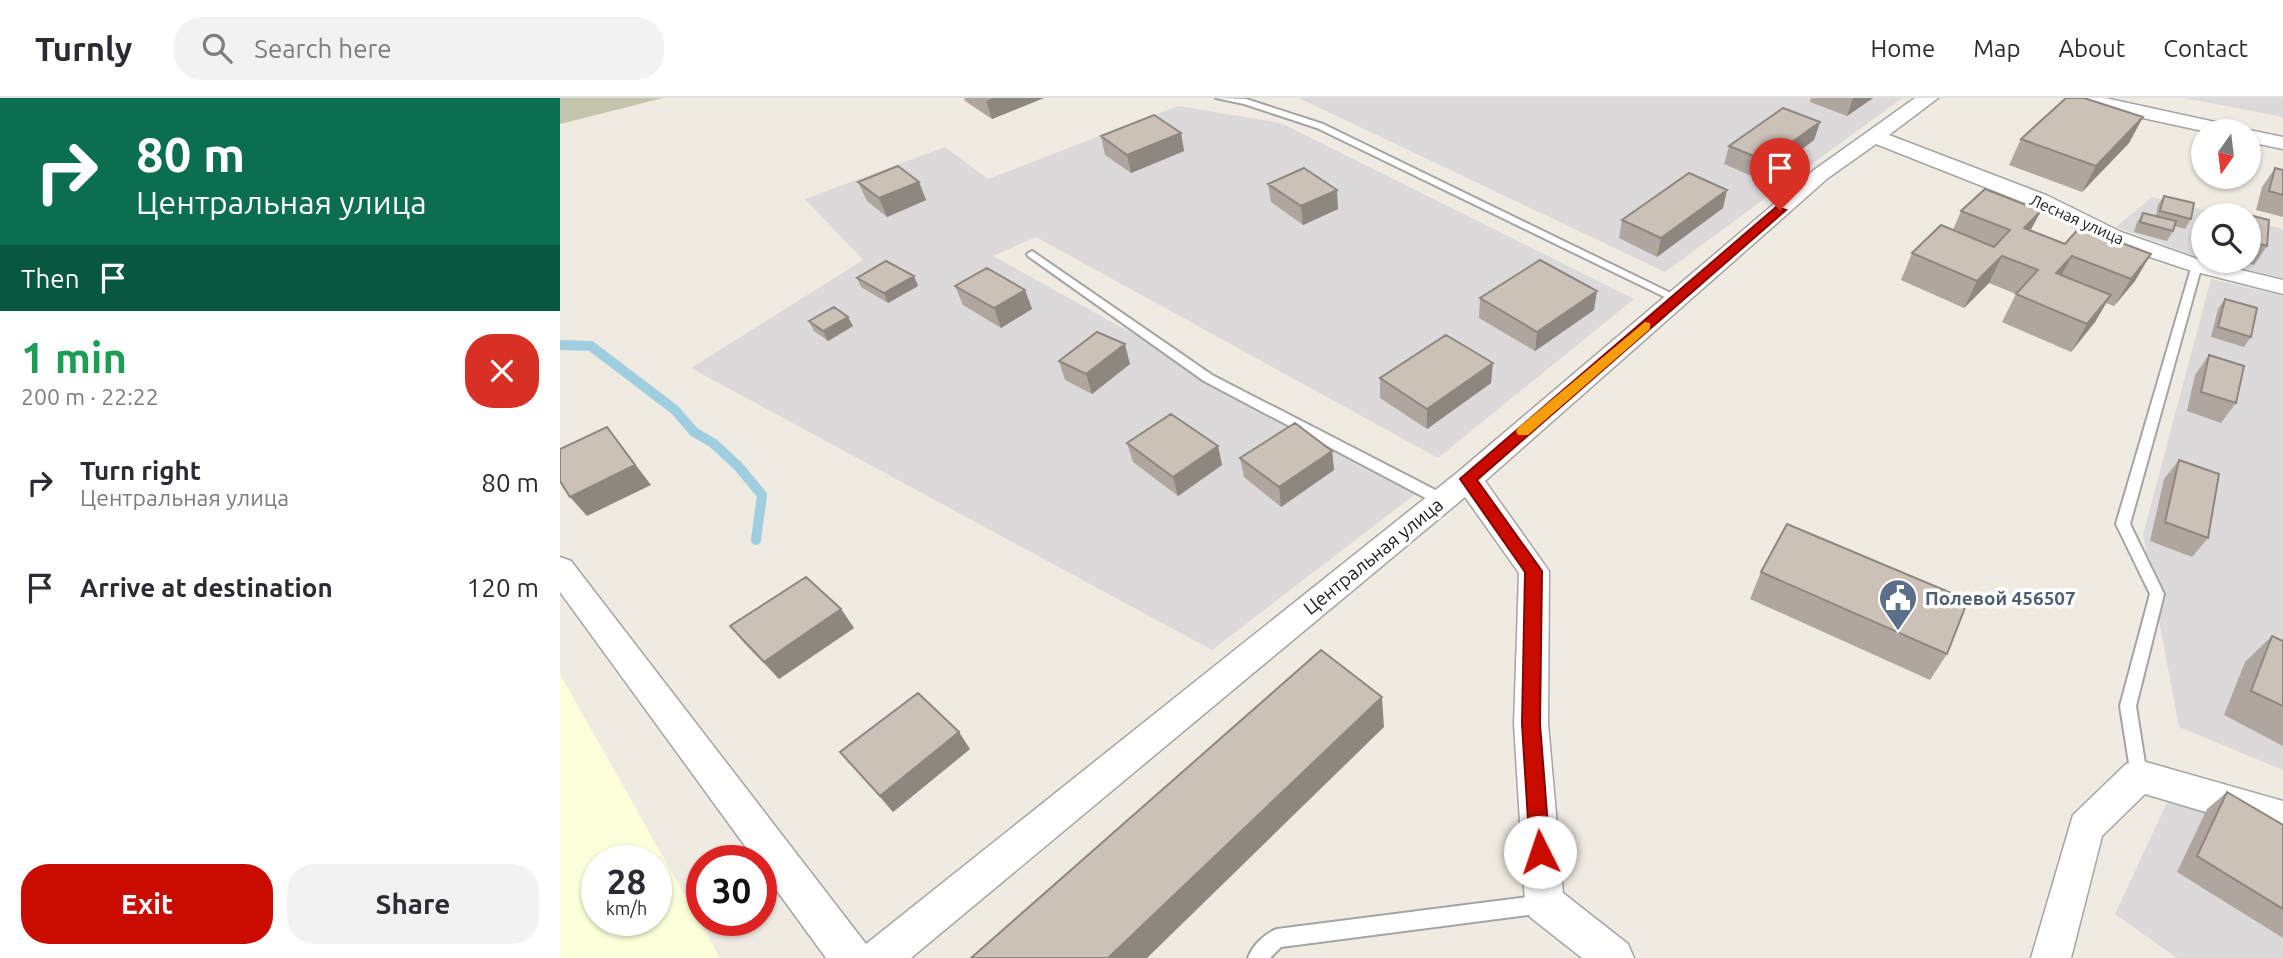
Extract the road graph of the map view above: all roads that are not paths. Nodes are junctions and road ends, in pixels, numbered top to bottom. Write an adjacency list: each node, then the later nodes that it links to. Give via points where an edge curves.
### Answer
1 (1221, 98): 13 (lane, via 1320,126)
2 (1928, 98): 5 (street, Центральная улица)
3 (2078, 98): 4 (street)
4 (2191, 123)
5 (1876, 137): 9 (street, Лесная улица, via 2038,200 2113,237); 13 (street, Центральная улица, via 1821,174)
6 (2261, 138): 7 (street)
7 (2283, 143)
8 (1032, 254): 14 (lane, via 1208,378)
9 (2191, 263)
10 (2195, 273): 16 (lane, via 2123,524 2157,594 2128,706)
11 (2228, 273): 12 (street, Лесная улица)
12 (2283, 287)
13 (1676, 299): 14 (street, Центральная улица)
14 (1455, 489): 18 (street, via 1534,571 1531,724); 20 (street, Центральная улица)
15 (560, 569): 19 (street)
16 (2138, 776): 17 (street); 23 (street, via 2086,827)
17 (2283, 818)
18 (1544, 903): 21 (lane, via 1276,938); 22 (street)
19 (851, 958)
20 (880, 958)
21 (1257, 958)
22 (1614, 958)
23 (2051, 958)

